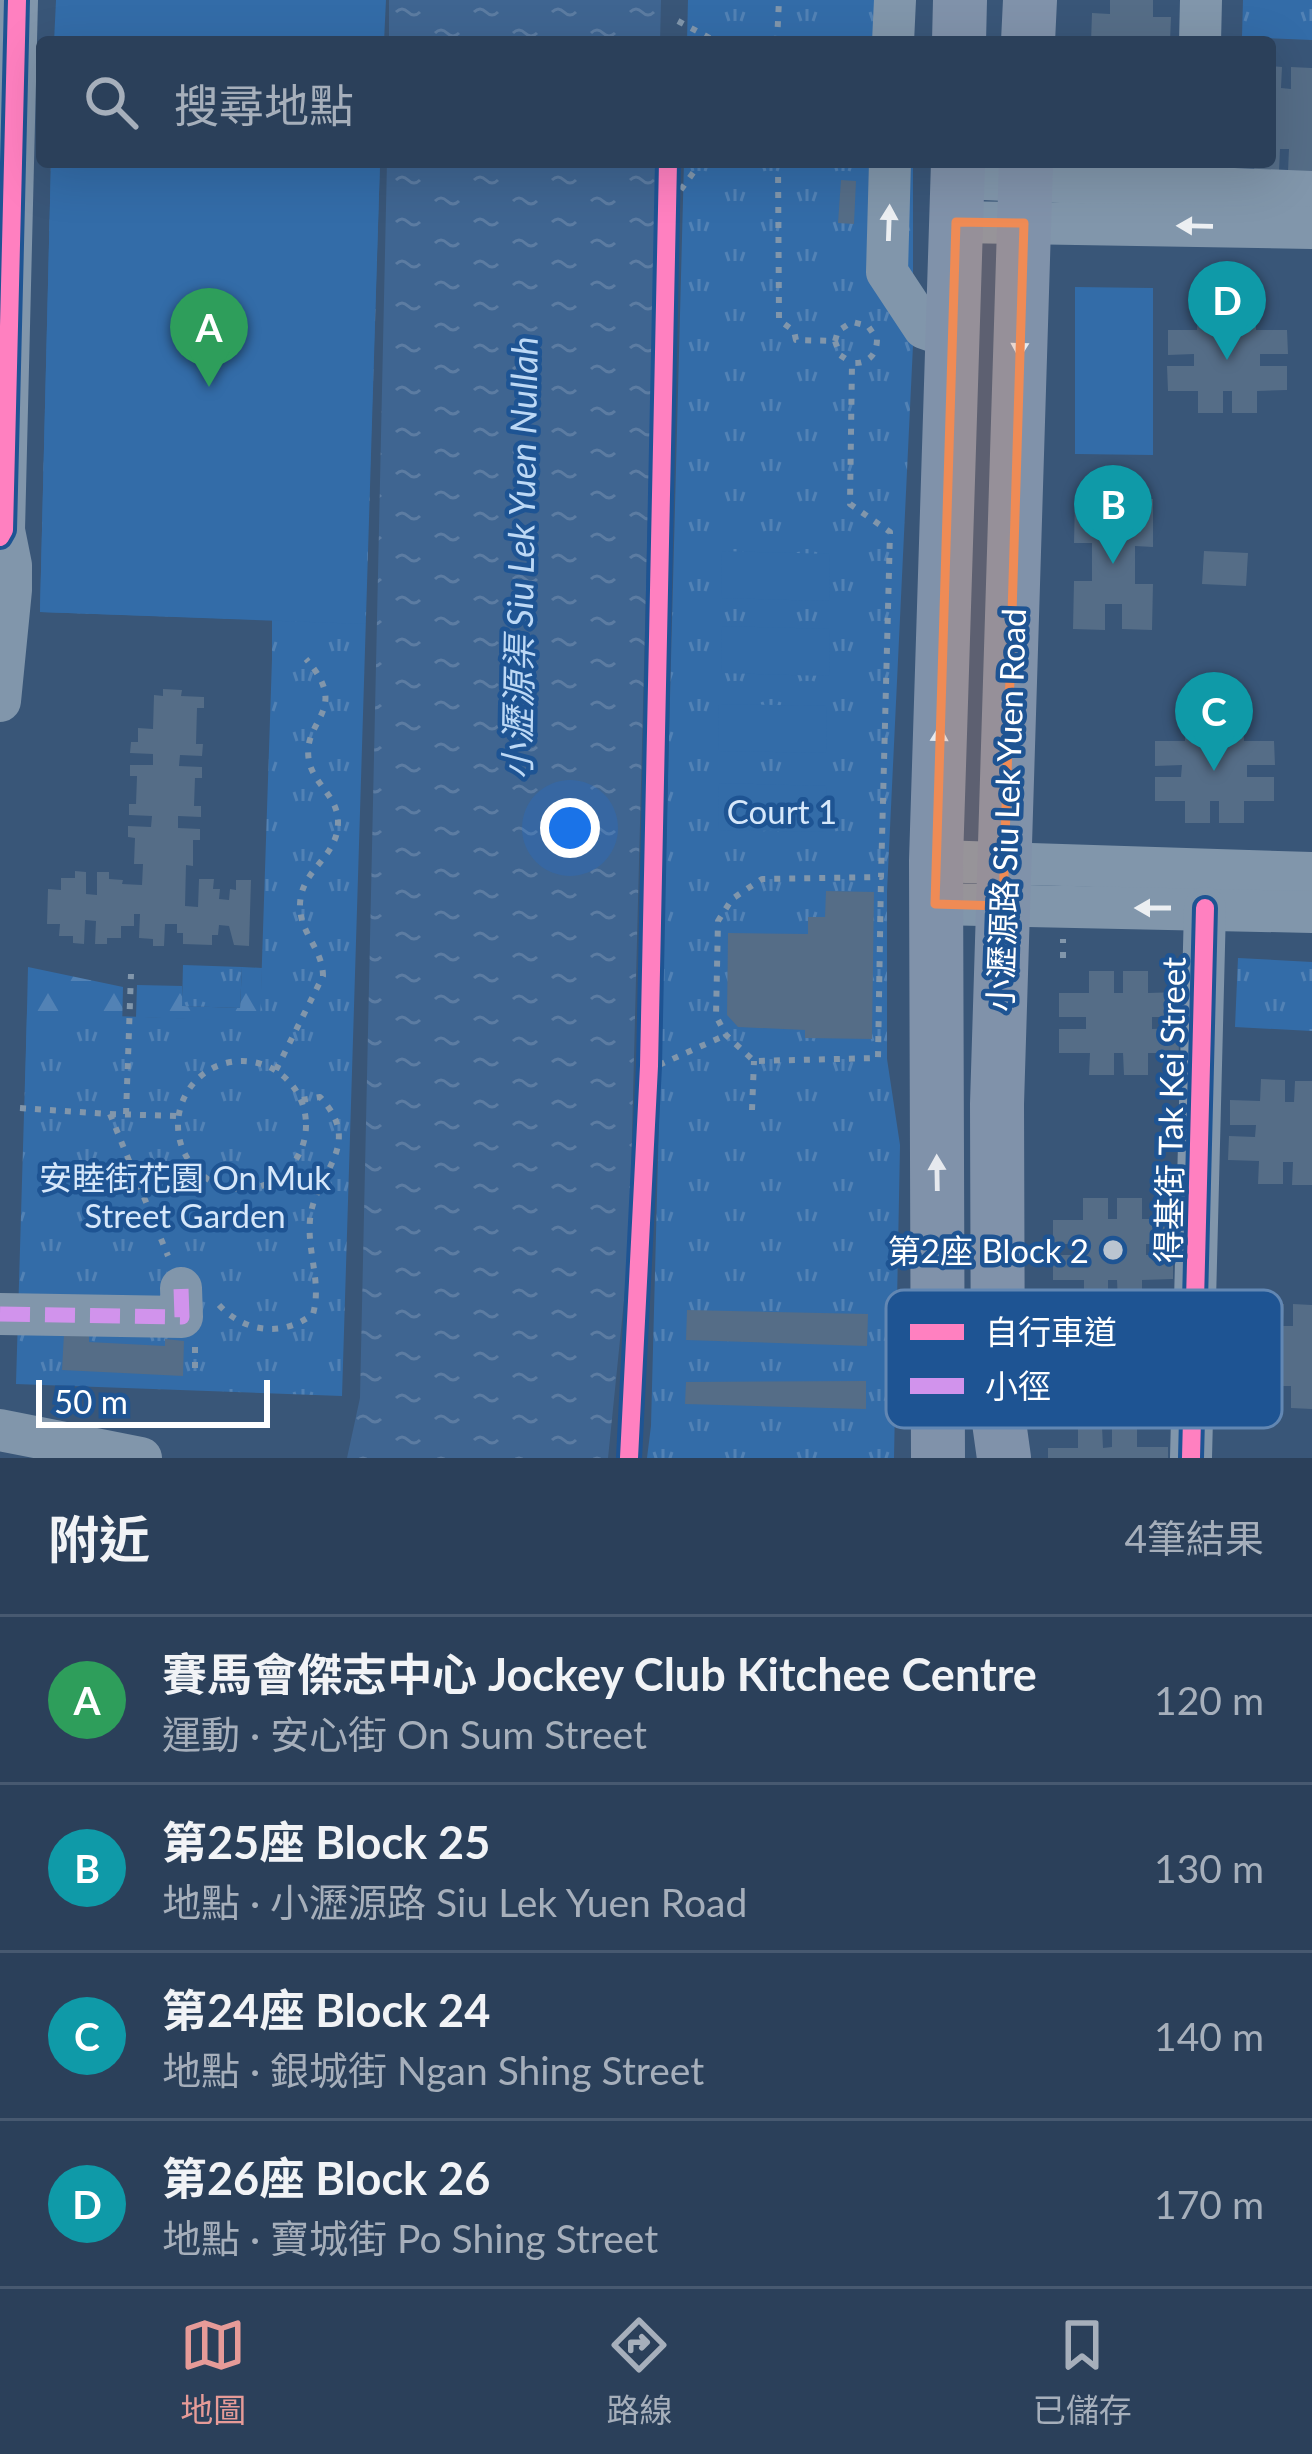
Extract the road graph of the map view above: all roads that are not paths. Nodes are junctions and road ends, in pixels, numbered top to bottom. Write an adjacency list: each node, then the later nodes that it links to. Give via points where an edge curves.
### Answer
1 (17, 0): 17 (street)
2 (895, 0): 6 (street)
3 (960, 0): 7 (main road)
4 (1030, 0): 8 (main road)
5 (1201, 0): 9 (street)
6 (893, 36)
7 (959, 36)
8 (1028, 36)
9 (1200, 36)
10 (890, 168): 16 (street, one-way to 10, via 924,328 887,272)
11 (1196, 175): 13 (street); 14 (street)
12 (957, 187): 13 (street); 16 (main road, 小瀝源路 Siu Lek Yuen Road)
13 (1025, 188): 15 (street, one-way to 13); 22 (main road, 小瀝源路 Siu Lek Yuen Road, one-way to 22)
14 (1312, 192)
15 (1312, 228)
16 (952, 338): 21 (main road, 小瀝源路 Siu Lek Yuen Road, one-way to 16)
17 (2, 533): 18 (street, via 11,565)
18 (0, 679): 19 (street)
19 (0, 701)
20 (1312, 873): 22 (street)
21 (935, 882): 22 (street); 26 (main road, 小瀝源路 Siu Lek Yuen Road, one-way to 21)
22 (1003, 885): 23 (street, one-way to 22); 27 (main road, 小瀝源路 Siu Lek Yuen Road)
23 (1205, 908): 24 (street); 28 (street, 得基街 Tak Kei Street)
24 (1312, 911)
25 (182, 1288): 29 (street, via 182,1317)
26 (937, 1290)
27 (998, 1290)
28 (1195, 1290)
29 (0, 1314)
30 (938, 1428): 35 (main road, 小瀝源路 Siu Lek Yuen Road, one-way to 30)
31 (1000, 1428): 36 (main road, 小瀝源路 Siu Lek Yuen Road)
32 (1192, 1428): 37 (street, 得基街 Tak Kei Street)
33 (0, 1430): 34 (street)
34 (141, 1458)
35 (938, 1458)
36 (1004, 1458)
37 (1191, 1458)

